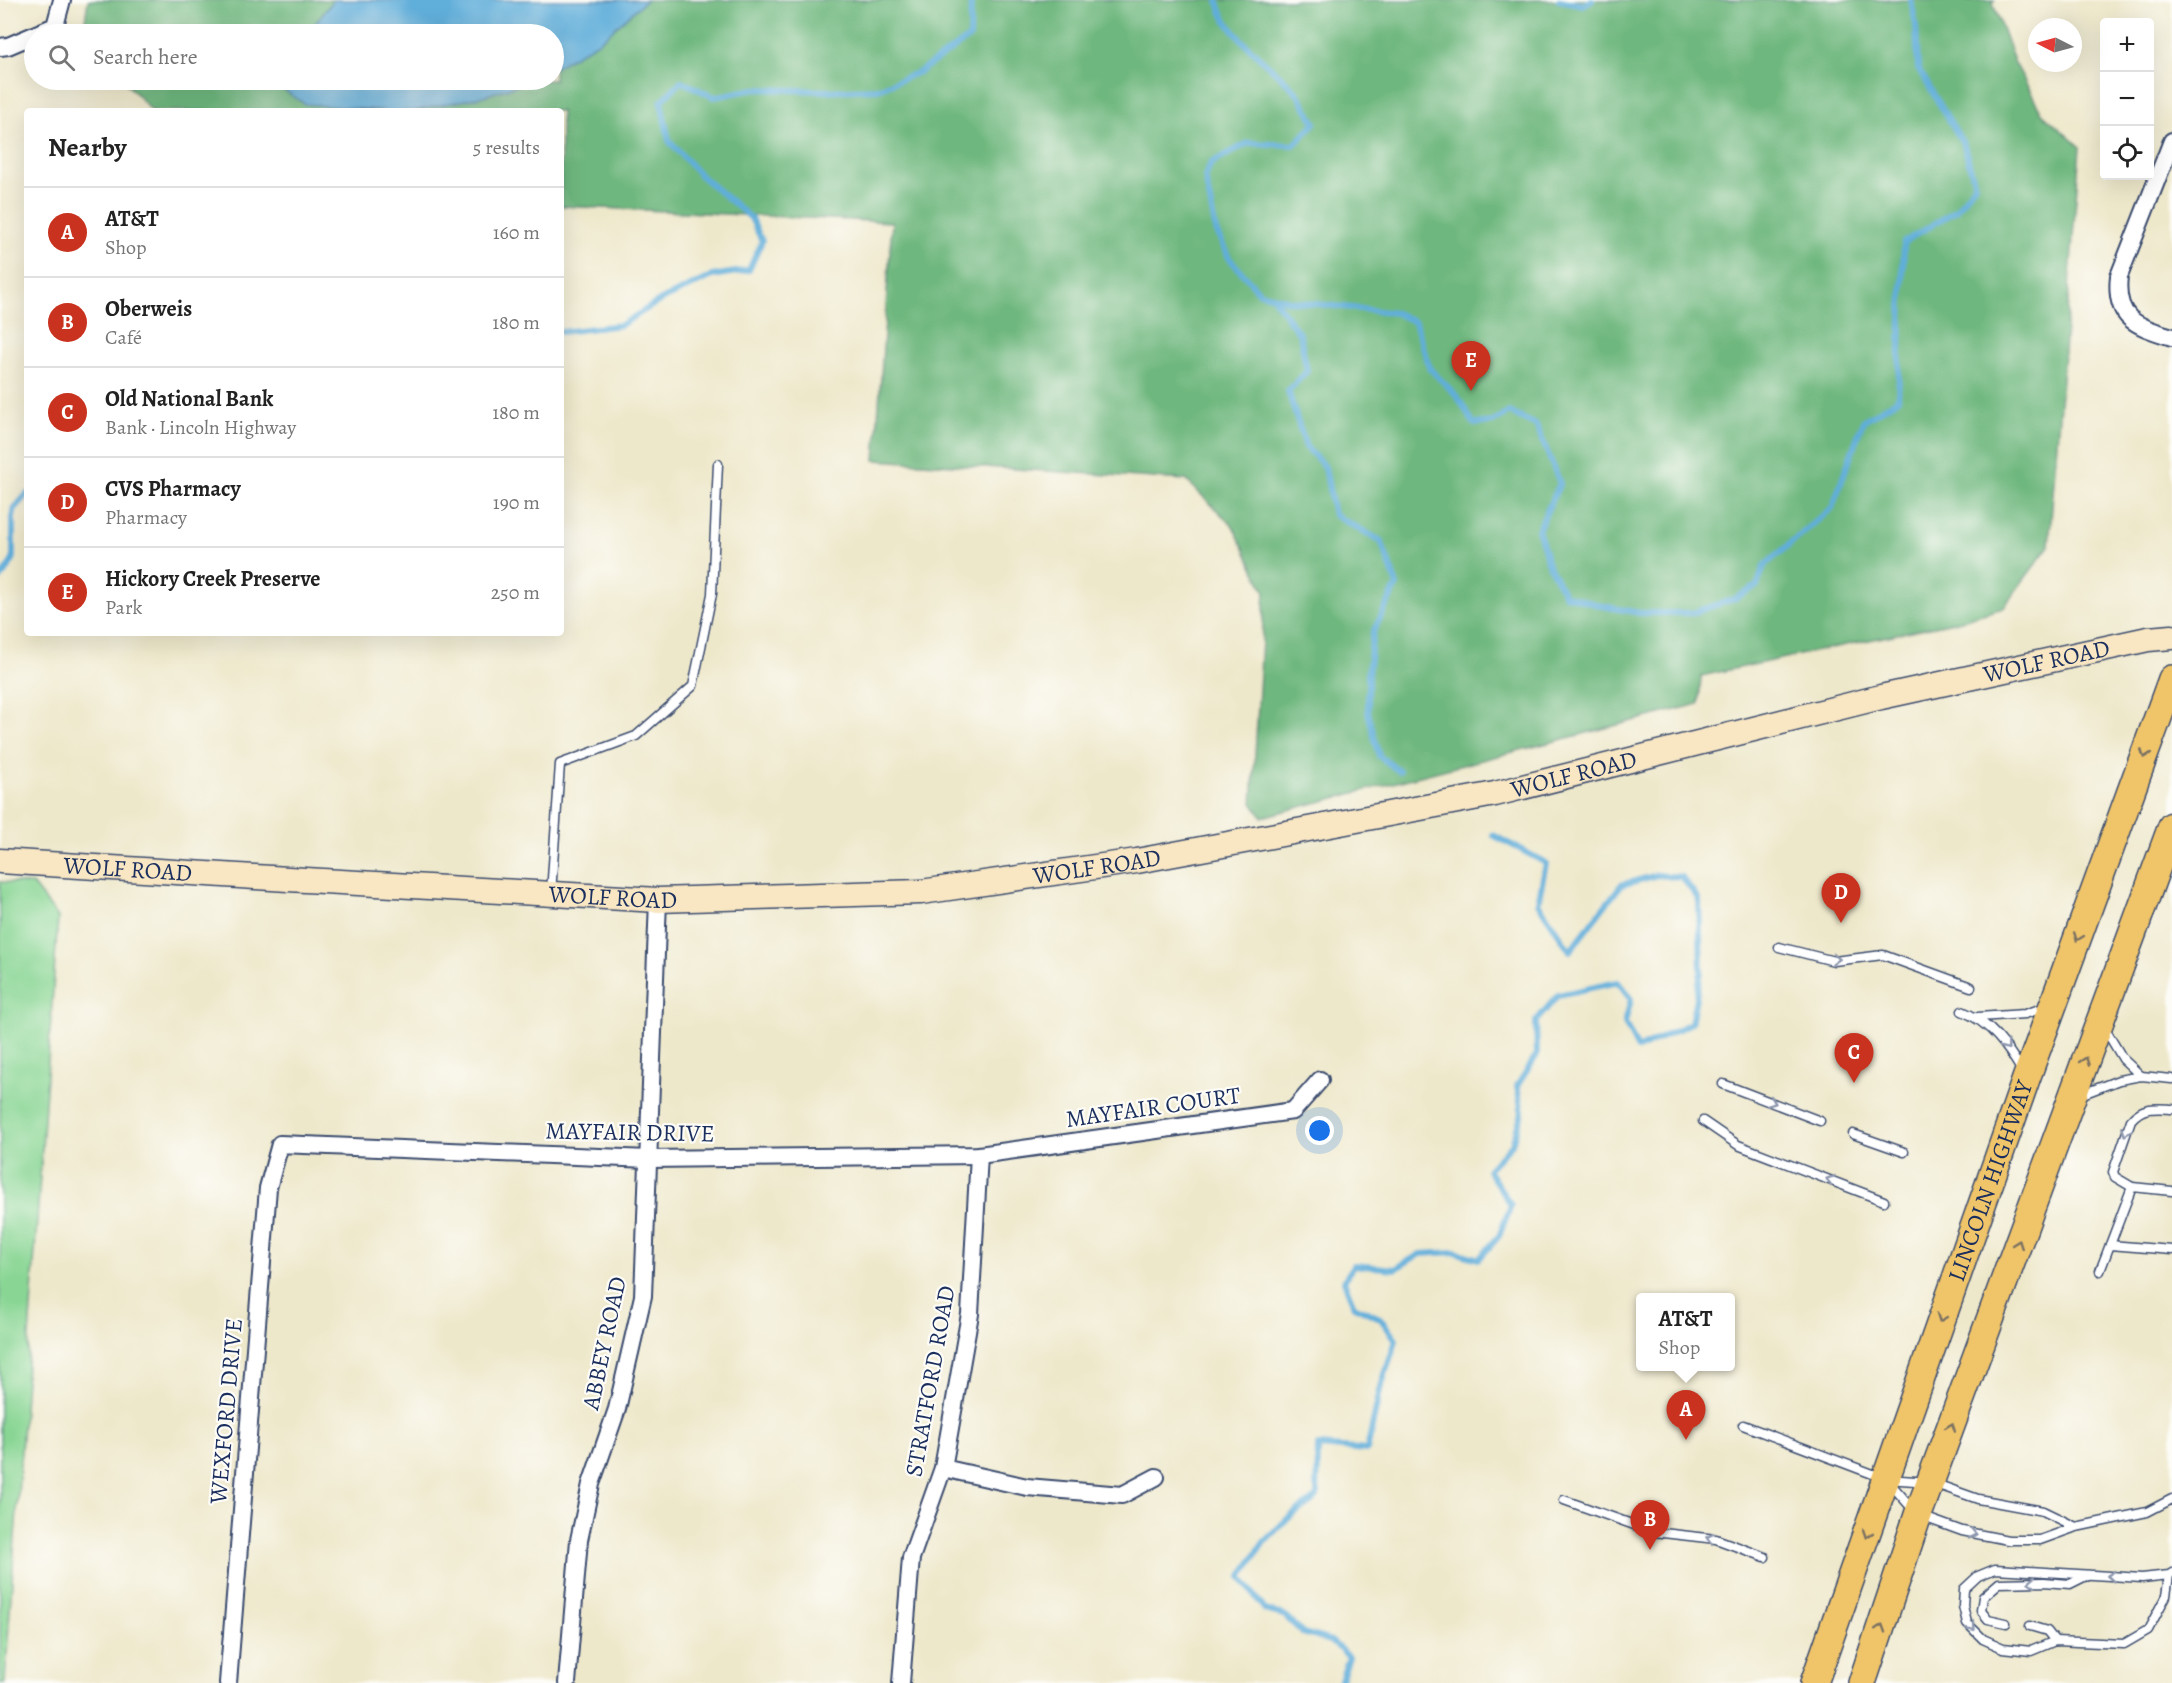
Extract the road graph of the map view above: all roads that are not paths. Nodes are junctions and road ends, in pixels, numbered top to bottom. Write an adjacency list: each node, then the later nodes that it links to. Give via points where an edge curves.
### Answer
1 (62, 0): 2 (street)
2 (56, 24)
3 (24, 39): 4 (street)
4 (0, 47)
5 (2172, 141): 6 (street, via 2119,276 2117,291 2120,306 2137,326)
6 (2172, 337)
7 (718, 464): 12 (lane, via 712,594 693,686 636,735 560,764)
8 (2172, 637): 13 (main road, WOLF ROAD, via 1881,697 1495,794 1137,861 921,892)
9 (2172, 679): 16 (main road, LINCOLN HIGHWAY, one-way to 16)
10 (2172, 826): 19 (main road, LINCOLN HIGHWAY)
11 (0, 861): 12 (main road, WOLF ROAD)
12 (551, 894): 13 (main road, WOLF ROAD)
13 (658, 900): 33 (street, ABBEY ROAD)
14 (1779, 947): 15 (lane, one-way to 15, via 1834,961 1883,955)
15 (1971, 987)
16 (2053, 1005): 18 (lane, via 2025,1014); 22 (main road, LINCOLN HIGHWAY)
17 (1962, 1011): 18 (lane)
18 (1978, 1017): 22 (lane, one-way to 22, via 2012,1053)
19 (2100, 1020): 20 (lane, via 2123,1059); 25 (main road, LINCOLN HIGHWAY, one-way to 19)
20 (2141, 1076): 21 (lane); 25 (lane, via 2119,1080)
21 (2172, 1078)
22 (2026, 1079): 43 (main road, LINCOLN HIGHWAY, one-way to 43)
23 (1320, 1080): 32 (street, MAYFAIR COURT, via 1293,1111)
24 (1723, 1084): 28 (lane, one-way to 28)
25 (2071, 1099): 44 (main road, LINCOLN HIGHWAY, one-way to 25)
26 (2172, 1109): 34 (lane, one-way to 34, via 2146,1108 2131,1120 2113,1172)
27 (1704, 1121): 36 (lane, one-way to 27, via 1738,1145)
28 (1821, 1121)
29 (1853, 1134): 31 (lane)
30 (280, 1144): 33 (street, MAYFAIR DRIVE); 55 (street, WEXFORD DRIVE, via 268,1188)
31 (1904, 1152)
32 (979, 1155): 33 (street, MAYFAIR DRIVE); 41 (street, STRATFORD ROAD, via 970,1314)
33 (649, 1159): 56 (street, ABBEY ROAD, via 643,1296 617,1409 591,1484 579,1540)
34 (2132, 1187): 35 (lane); 37 (lane)
35 (2172, 1191)
36 (1884, 1201)
37 (2110, 1245): 38 (lane); 39 (lane)
38 (2172, 1250)
39 (2100, 1271)
40 (1743, 1425): 43 (lane)
41 (943, 1468): 42 (street, via 1027,1486 1122,1495); 57 (street, STRATFORD ROAD, via 912,1558)
42 (1156, 1477)
43 (1886, 1479): 44 (lane); 47 (lane); 58 (main road, LINCOLN HIGHWAY, one-way to 58)
44 (1930, 1482): 47 (main road, LINCOLN HIGHWAY); 48 (lane, via 1978,1499 2043,1511)
45 (2172, 1499): 48 (lane, via 2147,1512)
46 (1564, 1500): 49 (lane, one-way to 46, via 1716,1539 1654,1532)
47 (1918, 1515): 48 (lane, one-way to 48, via 1962,1532 2008,1540 2040,1540); 59 (main road, LINCOLN HIGHWAY, one-way to 47)
48 (2076, 1527)
49 (1766, 1557)
50 (2088, 1574): 51 (lane, one-way to 50, via 2142,1578); 52 (lane, one-way to 52, via 2070,1584 1999,1583 1983,1597 1981,1610 1988,1619); 54 (lane, one-way to 54, via 1995,1569 1978,1576 1964,1589 1966,1623 1983,1639 2003,1648 2031,1651)
51 (2171, 1574): 54 (lane, via 2166,1596 2148,1630 2132,1640 2124,1644)
52 (2006, 1623)
53 (2030, 1626): 54 (lane, via 2047,1631)
54 (2055, 1641)
55 (228, 1683)
56 (567, 1683)
57 (901, 1683)
58 (1814, 1683)
59 (1862, 1683)

